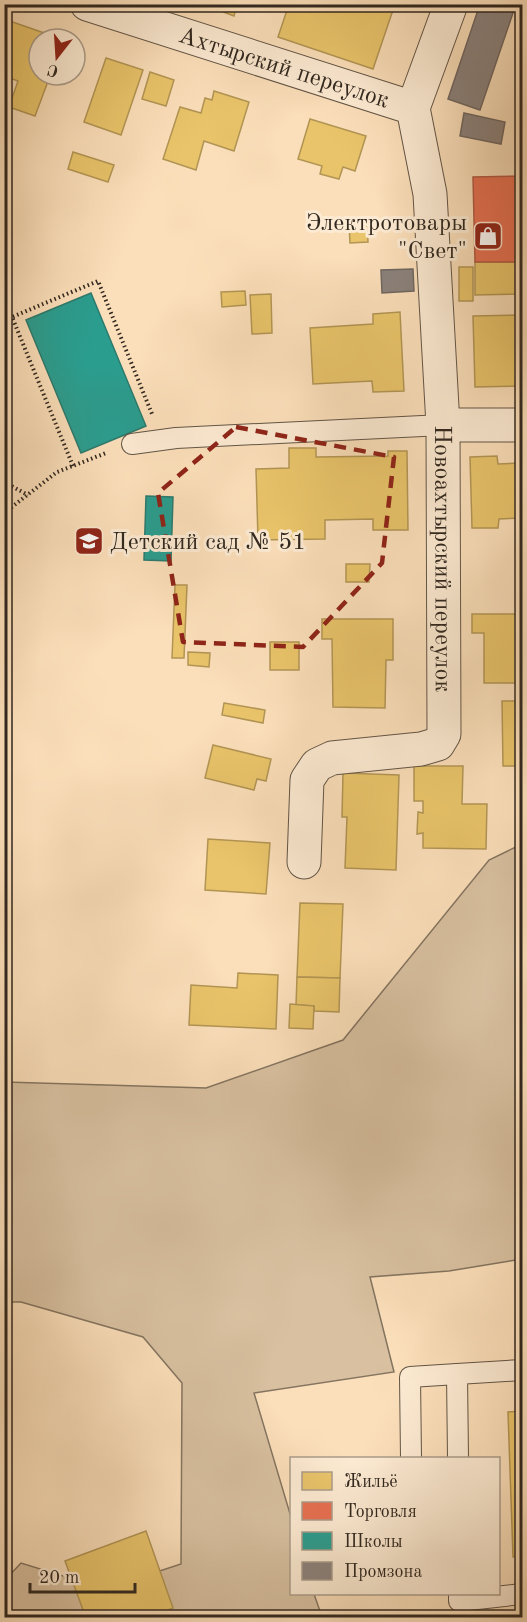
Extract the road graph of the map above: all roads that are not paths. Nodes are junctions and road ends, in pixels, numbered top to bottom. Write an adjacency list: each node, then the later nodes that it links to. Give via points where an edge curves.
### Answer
1 (87, 4): 3 (street, Ахтырский переулок)
2 (451, 4): 3 (street, Ахтырский переулок)
3 (413, 108): 4 (street, Ахтырский переулок, via 430,194)
4 (443, 425): 5 (street, Новоахтырский переулок); 6 (lane); 7 (street, Новоахтырский переулок, via 444,734 438,744 421,749 333,758 317,765 307,780)
5 (522, 425)
6 (132, 444)
7 (304, 862)
8 (522, 1370): 9 (lane)
9 (457, 1374): 10 (lane, via 410,1377); 11 (lane)
10 (411, 1457)
11 (458, 1457)
12 (522, 1594): 13 (lane, via 459,1601)
13 (459, 1595)

